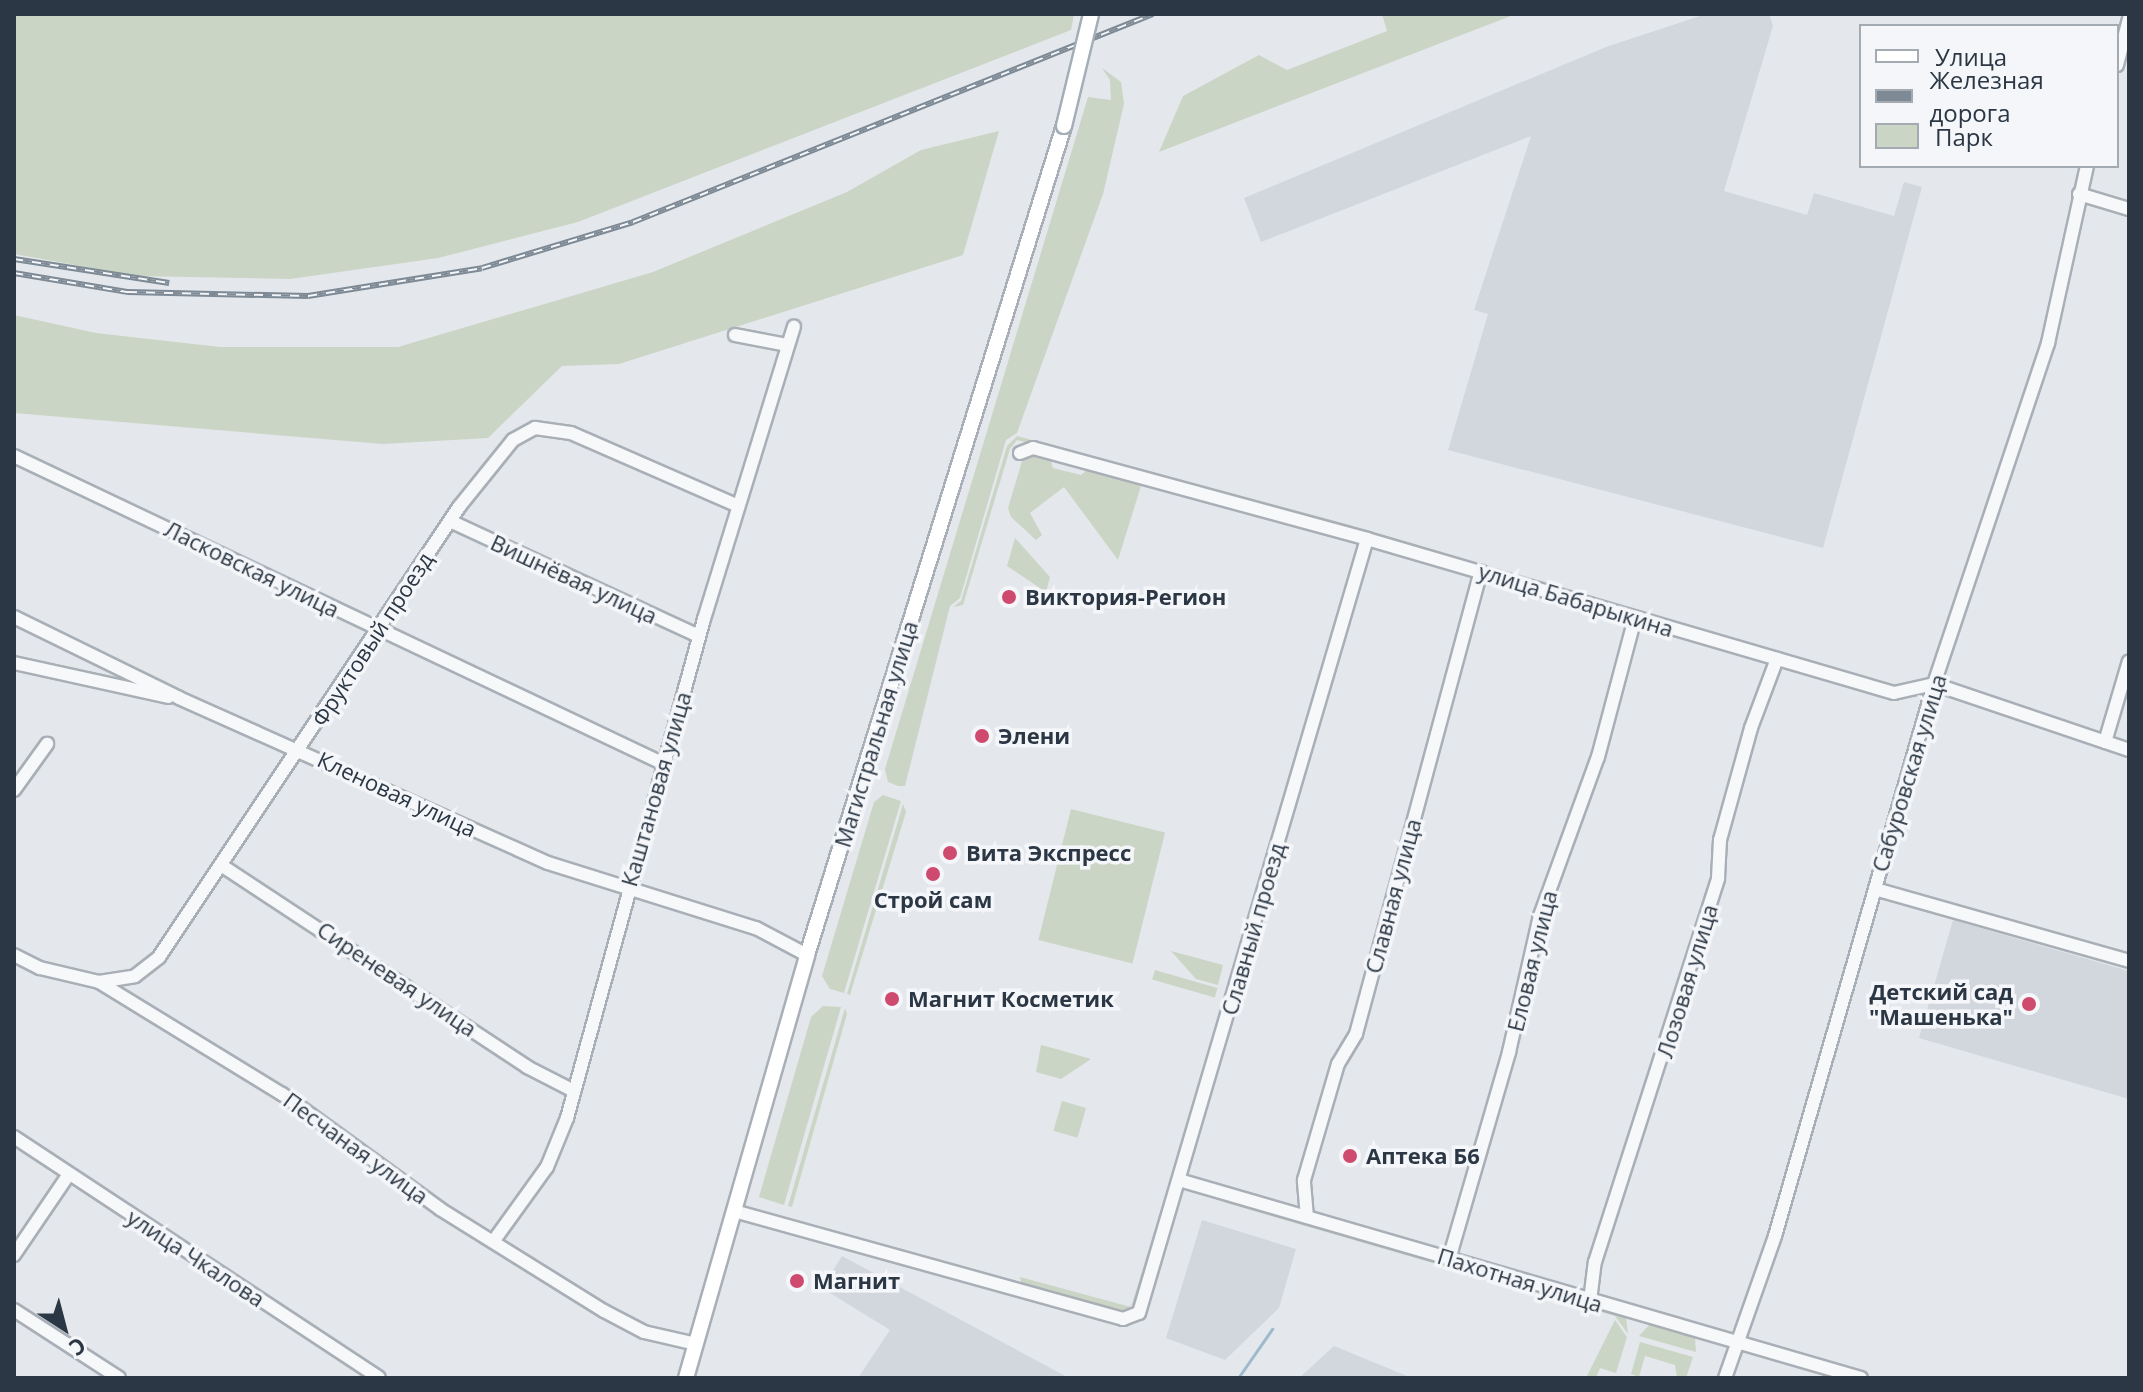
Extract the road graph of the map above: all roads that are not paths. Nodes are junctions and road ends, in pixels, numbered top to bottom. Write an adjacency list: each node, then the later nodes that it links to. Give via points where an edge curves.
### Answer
1 (1091, 14): 35 (main road, Магистральная улица, bridge, via 1064,126)
2 (2129, 19): 3 (street)
3 (2119, 57)
4 (2086, 168): 5 (street, Сабуровская улица)
5 (2079, 194): 6 (street); 23 (street, Сабуровская улица, via 2048,343)
6 (2129, 209)
7 (794, 327): 9 (street, Каштановая улица)
8 (735, 335): 9 (street)
9 (787, 345): 12 (street, Каштановая улица)
10 (1020, 453): 14 (street, улица Бабарыкина, via 1033,448)
11 (14, 456): 18 (street, Ласковская улица)
12 (738, 506): 13 (street, Фруктовый проезд, via 571,433 535,428 513,440); 19 (street, Каштановая улица)
13 (450, 521): 18 (street, Фруктовый проезд); 19 (street, Вишнёвая улица)
14 (1367, 539): 15 (street, улица Бабарыкина); 41 (street, Славный проезд)
15 (1481, 572): 17 (street, улица Бабарыкина); 43 (street, Славная улица, via 1356,1034 1338,1064 1307,1167)
16 (14, 617): 24 (street, Кленовая улица)
17 (1635, 618): 20 (street, улица Бабарыкина); 46 (street, Еловая улица, via 1598,757 1540,916 1509,1052)
18 (377, 630): 27 (street, Фруктовый проезд); 29 (street, Ласковская улица)
19 (699, 636): 29 (street, Каштановая улица)
20 (1777, 659): 23 (street, улица Бабарыкина, via 1894,693); 47 (street, Лозовая улица, via 1723,826 1718,878 1595,1262)
21 (2129, 661): 25 (street)
22 (14, 663): 24 (street, via 77,681)
23 (1934, 684): 25 (street); 32 (street, Сабуровская улица)
24 (179, 698): 27 (street, Кленовая улица)
25 (2105, 742): 28 (street)
26 (47, 744): 30 (street)
27 (299, 750): 31 (street, Фруктовый проезд); 33 (street, Кленовая улица, via 548,863)
28 (2129, 750)
29 (664, 764): 33 (street, Каштановая улица)
30 (14, 790)
31 (221, 865): 37 (street, Фруктовый проезд, via 153,963 135,976); 38 (street, Сиреневая улица, via 527,1067)
32 (1875, 889): 36 (street); 49 (street, Сабуровская улица, via 1775,1236)
33 (627, 890): 35 (street, Кленовая улица, via 756,928); 38 (street, Каштановая улица)
34 (14, 955): 37 (street, Песчаная улица, via 55,973)
35 (807, 955): 42 (main road, Магистральная улица)
36 (2129, 961)
37 (99, 982): 44 (street, Песчаная улица, via 282,1094 440,1209)
38 (574, 1091): 44 (street, Каштановая улица, via 547,1167)
39 (14, 1137): 40 (street, улица Чкалова)
40 (69, 1174): 45 (street); 52 (street, улица Чкалова)
41 (1179, 1180): 42 (street, Славный проезд, via 1135,1317 1123,1319); 43 (street, Пахотная улица)
42 (734, 1211): 50 (main road, Магистральная улица)
43 (1307, 1217): 46 (street, Пахотная улица)
44 (495, 1239): 50 (street, Песчаная улица, via 644,1332)
45 (14, 1255)
46 (1449, 1259): 47 (street, Пахотная улица)
47 (1590, 1301): 49 (street, Пахотная улица)
48 (14, 1310): 51 (street)
49 (1736, 1341): 54 (street, Сабуровская улица); 55 (street, Пахотная улица)
50 (696, 1344): 53 (main road, Магистральная улица)
51 (119, 1378)
52 (379, 1378)
53 (686, 1378)
54 (1725, 1378)
55 (1861, 1378)

